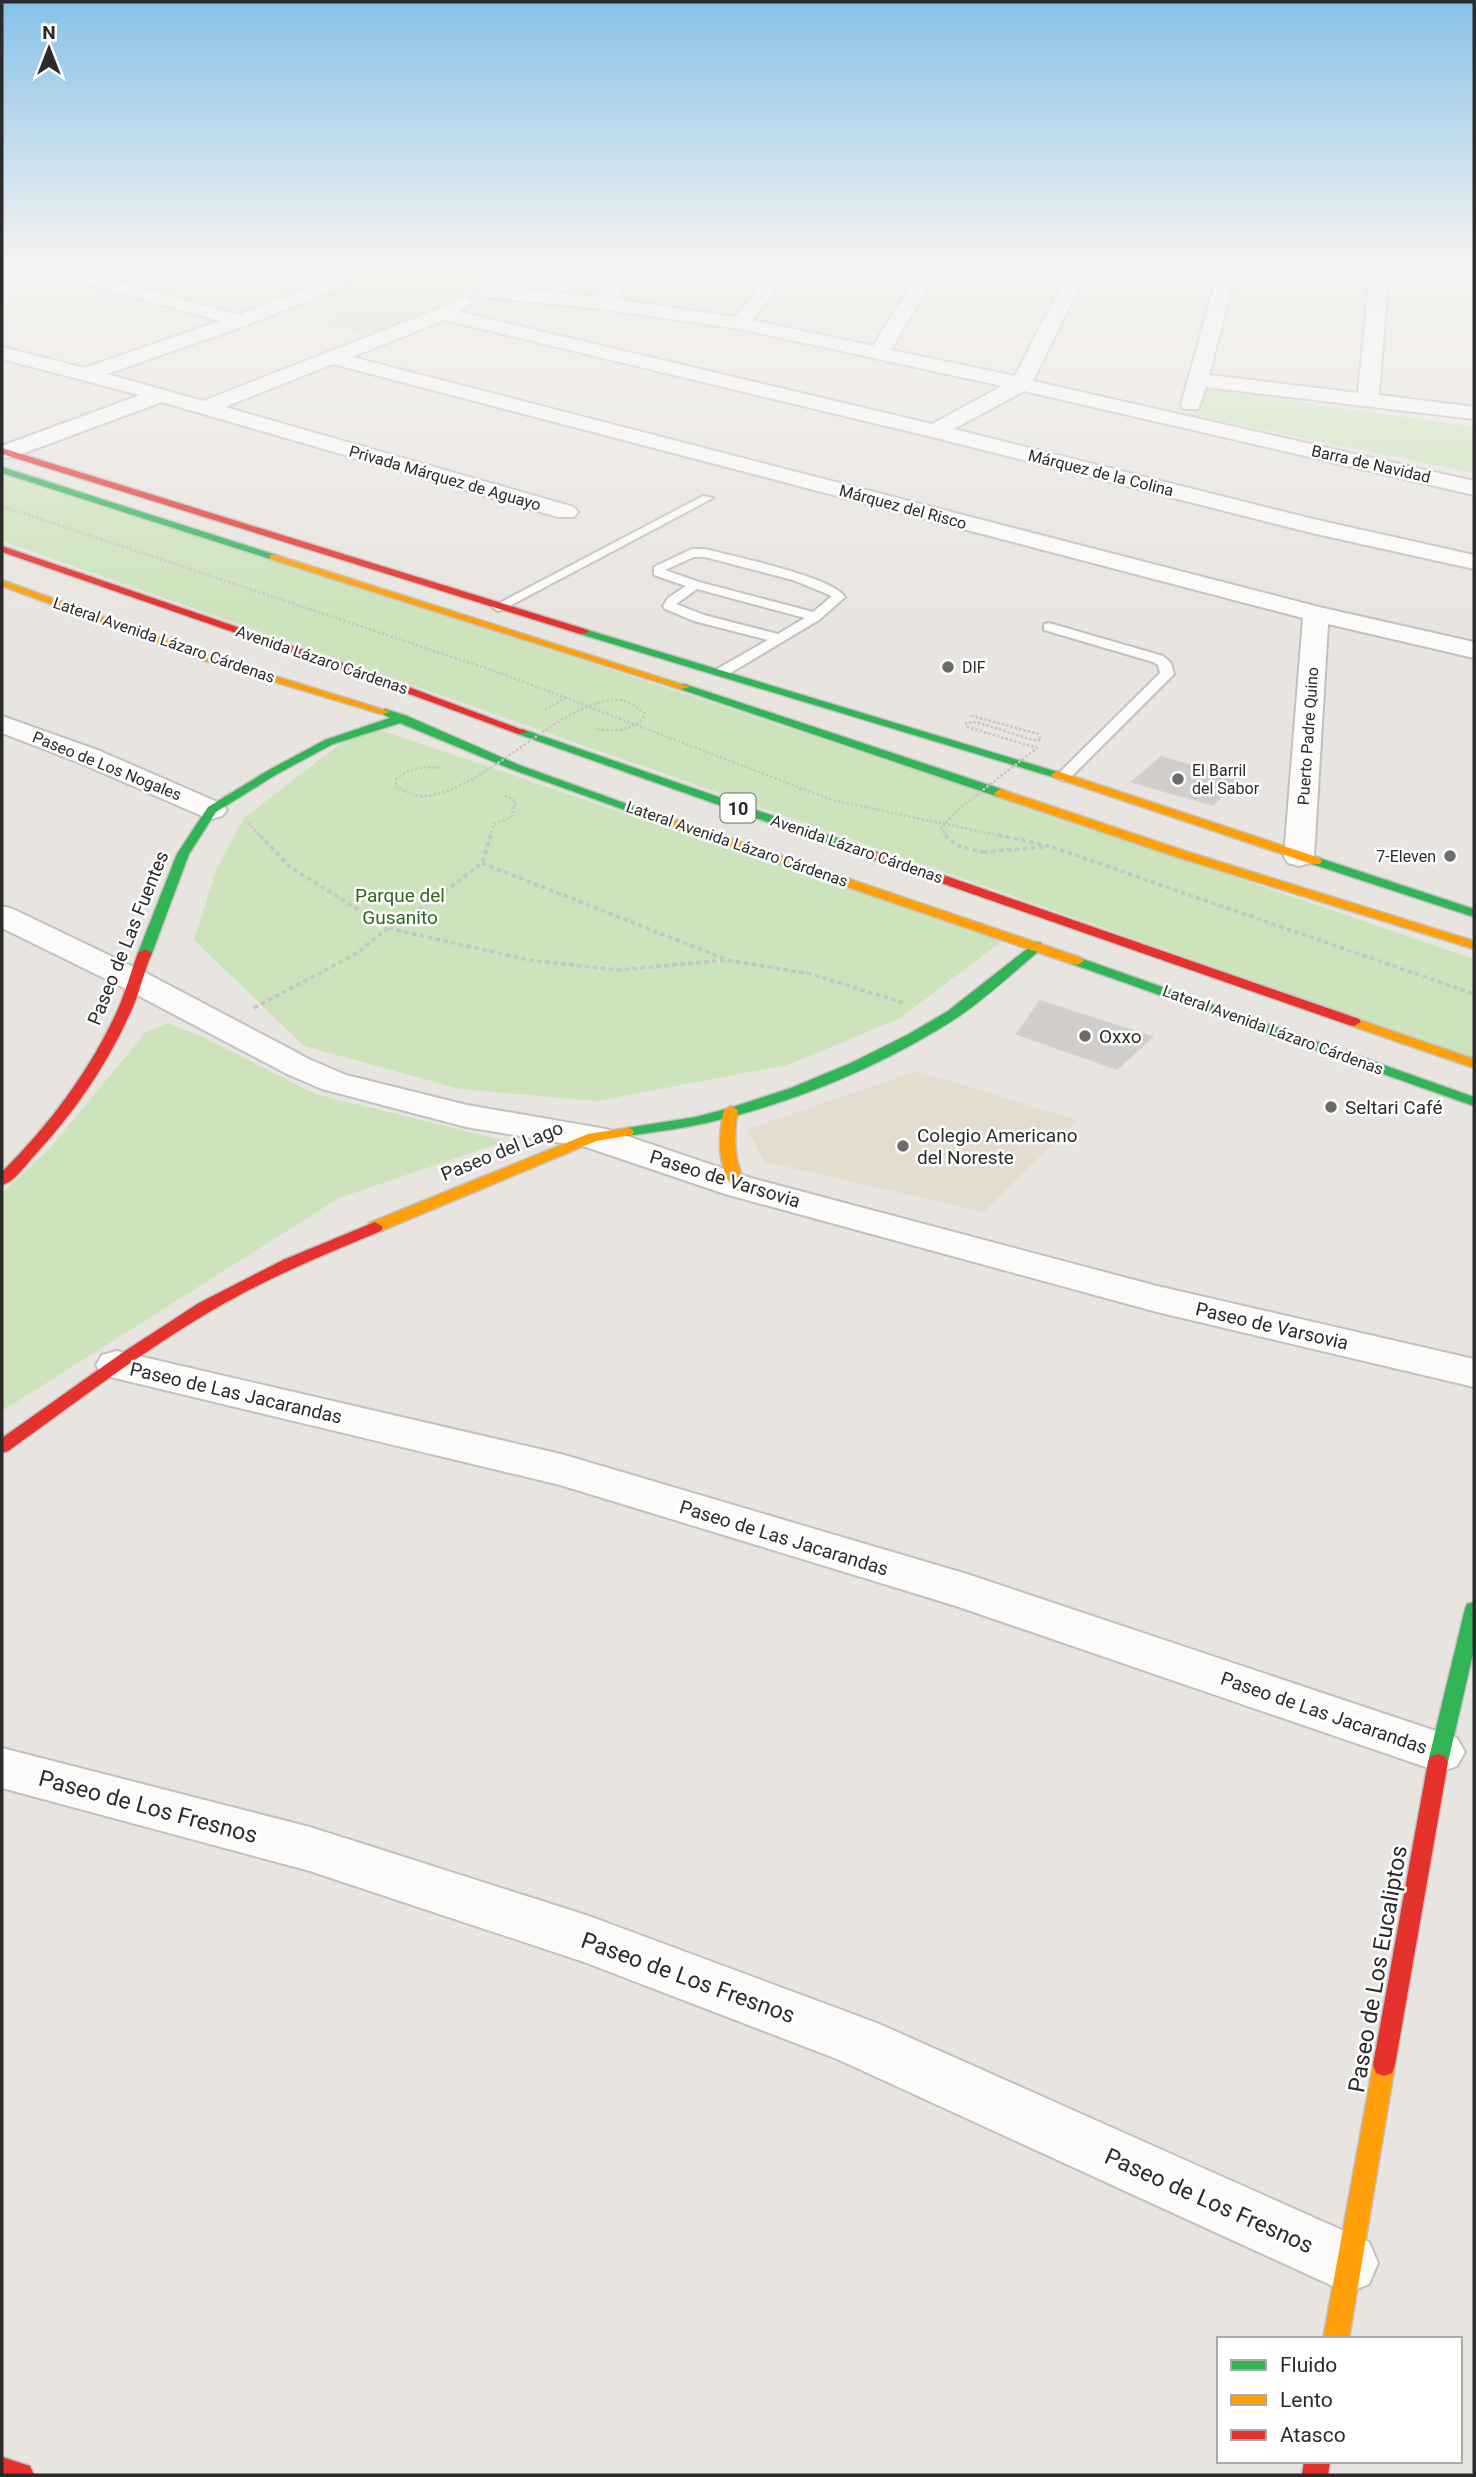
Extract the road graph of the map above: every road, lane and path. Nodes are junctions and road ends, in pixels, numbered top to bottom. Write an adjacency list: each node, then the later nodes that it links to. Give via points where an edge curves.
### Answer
1 (1199, 380): 16 (street)
2 (111, 381): 11 (street, Privada Márquez de Aguayo)
3 (275, 381): 14 (street)
4 (421, 381): 28 (street, Márquez del Risco)
5 (722, 381): 17 (street, Márquez de la Colina)
6 (1006, 381): 10 (street, Barra de Navidad)
7 (1023, 381): 10 (street)
8 (1204, 381): 13 (street)
9 (1370, 381): 13 (street)
10 (1021, 384): 16 (street, Barra de Navidad); 17 (street)
11 (137, 388): 12 (street, Privada Márquez de Aguayo); 18 (street)
12 (158, 396): 14 (street, Privada Márquez de Aguayo); 18 (street)
13 (1368, 400): 15 (street)
14 (204, 408): 22 (street, Privada Márquez de Aguayo)
15 (1474, 413)
16 (1185, 422): 19 (street, Barra de Navidad)
17 (934, 431): 24 (street, Márquez de la Colina)
18 (2, 454): 27 (main road); 36 (main road, via 468,620)
19 (1474, 488)
20 (707, 498): 27 (lane)
21 (2, 506): 37 (path)
22 (566, 512)
23 (2, 549): 35 (main road, Avenida Lázaro Cárdenas / 10)
24 (1474, 562)
25 (2, 583): 40 (main road, Lateral Avenida Lázaro Cárdenas, via 206,658)
26 (695, 584): 29 (lane); 29 (lane, via 658,572 660,567 692,553 705,553 836,592 839,597); 32 (lane, via 669,606)
27 (498, 607): 30 (main road)
28 (1316, 614): 33 (street, Márquez del Risco); 48 (street, Puerto Padre Quino)
29 (813, 616): 32 (lane)
30 (557, 625): 34 (main road); 36 (main road)
31 (1049, 628): 44 (lane, via 1158,659 1167,669 1166,677)
32 (777, 638): 34 (lane)
33 (1474, 650)
34 (722, 672): 44 (main road)
35 (370, 676): 40 (main road); 60 (main road, Avenida Lázaro Cárdenas / 10)
36 (661, 679): 53 (main road, via 1091,825)
37 (566, 698): 38 (path); 47 (path, via 832,800)
38 (545, 710)
39 (969, 715): 47 (path, bridge, via 1038,734 1041,740 967,723 967,727 1037,748 960,808 941,828 948,840 962,849 983,852)
40 (403, 718): 46 (main road, Paseo de Las Fuentes, via 329,742); 54 (main road, Lateral Avenida Lázaro Cárdenas, via 515,767)
41 (2, 724): 46 (street, Paseo de Los Nogales)
42 (594, 729): 43 (path, bridge, via 634,726 645,713 627,702 597,703 446,792 415,796 396,788 396,779 408,771)
43 (440, 768)
44 (1063, 777): 48 (main road)
45 (494, 790): 49 (path, via 516,801 511,817 494,824)
46 (212, 810): 52 (path, via 244,818 290,867); 56 (main road, Paseo de Las Fuentes, via 183,854)
47 (1049, 846): 57 (path)
48 (1299, 857): 50 (main road)
49 (482, 863): 52 (path); 55 (path)
50 (1474, 913)
51 (2, 916): 56 (street, Paseo de Varsovia)
52 (387, 928): 55 (path, via 529,960 618,970); 59 (path, via 357,953)
53 (1474, 945)
54 (1036, 946): 58 (main road, Paseo del Lago); 61 (main road, Lateral Avenida Lázaro Cárdenas)
55 (727, 960): 58 (path, via 811,974 915,1006)
56 (134, 980): 59 (street, Paseo de Varsovia); 64 (main road, Paseo de Las Fuentes, via 97,1065 68,1108)
57 (1474, 994)
58 (942, 1021): 62 (main road, Paseo del Lago, via 880,1056)
59 (217, 1024): 63 (street, Paseo de Varsovia, via 334,1082 466,1116)
60 (1474, 1064)
61 (1474, 1102)
62 (731, 1110): 63 (main road, Paseo del Lago, via 705,1119); 65 (main road, via 724,1147 726,1166)
63 (593, 1137): 65 (street, Paseo de Varsovia); 66 (main road, Paseo del Lago, via 302,1257 206,1307)
64 (2, 1180)
65 (738, 1186): 67 (street, Paseo de Varsovia, via 1157,1299)
66 (117, 1365): 68 (main road, Paseo del Lago); 70 (street, Paseo de Las Jacarandas, via 561,1470 967,1592)
67 (1474, 1373)
68 (2, 1447)
69 (1474, 1609): 70 (main road, Paseo de Los Eucaliptos)
70 (1440, 1752): 72 (main road, Paseo de Los Eucaliptos)
71 (2, 1768): 72 (street, Paseo de Los Fresnos, via 310,1849 589,1940 857,2041)
72 (1348, 2263): 73 (main road, Paseo de Los Eucaliptos)
73 (1336, 2337)
74 (2, 2470): 75 (main road)
75 (21, 2475)

